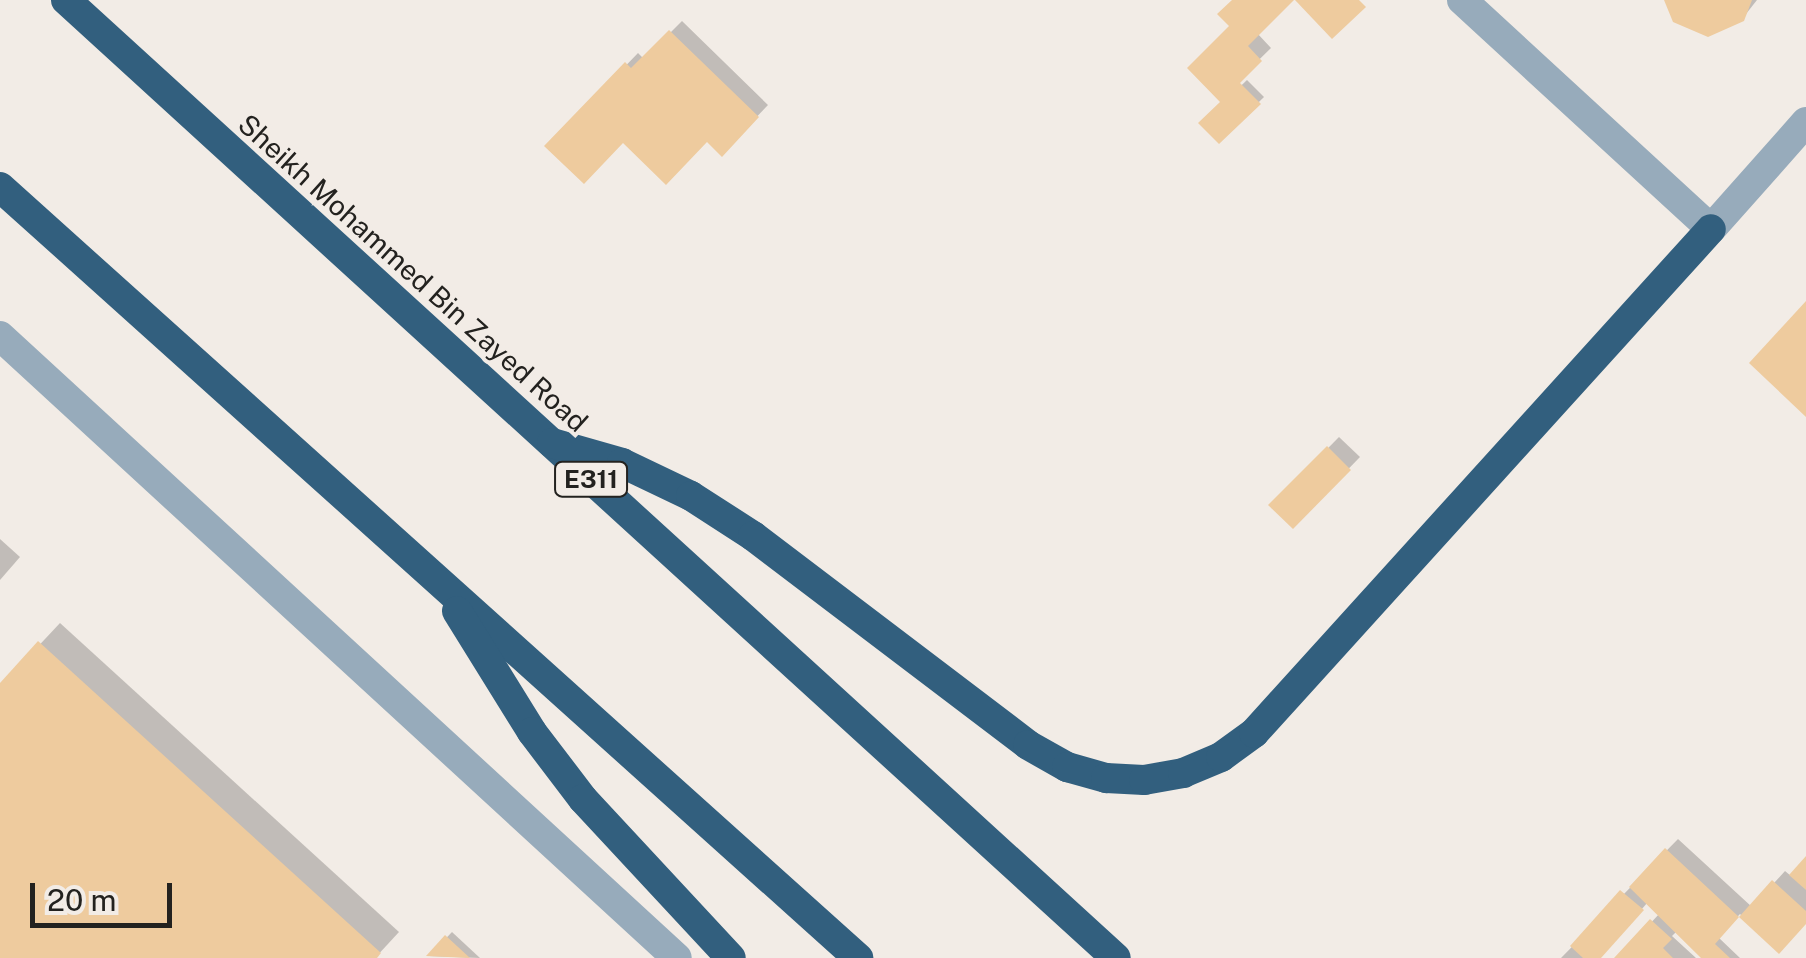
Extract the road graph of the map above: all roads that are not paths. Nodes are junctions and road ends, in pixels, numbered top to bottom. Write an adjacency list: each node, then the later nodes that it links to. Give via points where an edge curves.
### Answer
1 (66, 0): 7 (highway, Sheikh Mohammed Bin Zayed Road / E311)
2 (1462, 0): 5 (street)
3 (1806, 122): 5 (street)
4 (0, 187): 8 (highway)
5 (1711, 229): 7 (highway, via 1254,733 1221,757 1157,778 1106,778 1067,767 691,496 622,463)
6 (0, 336): 9 (street)
7 (552, 443): 12 (highway, Sheikh Mohammed Bin Zayed Road / E311)
8 (443, 587): 10 (highway, via 522,718 584,800); 11 (highway)
9 (677, 958)
10 (731, 958)
11 (858, 958)
12 (1116, 958)

